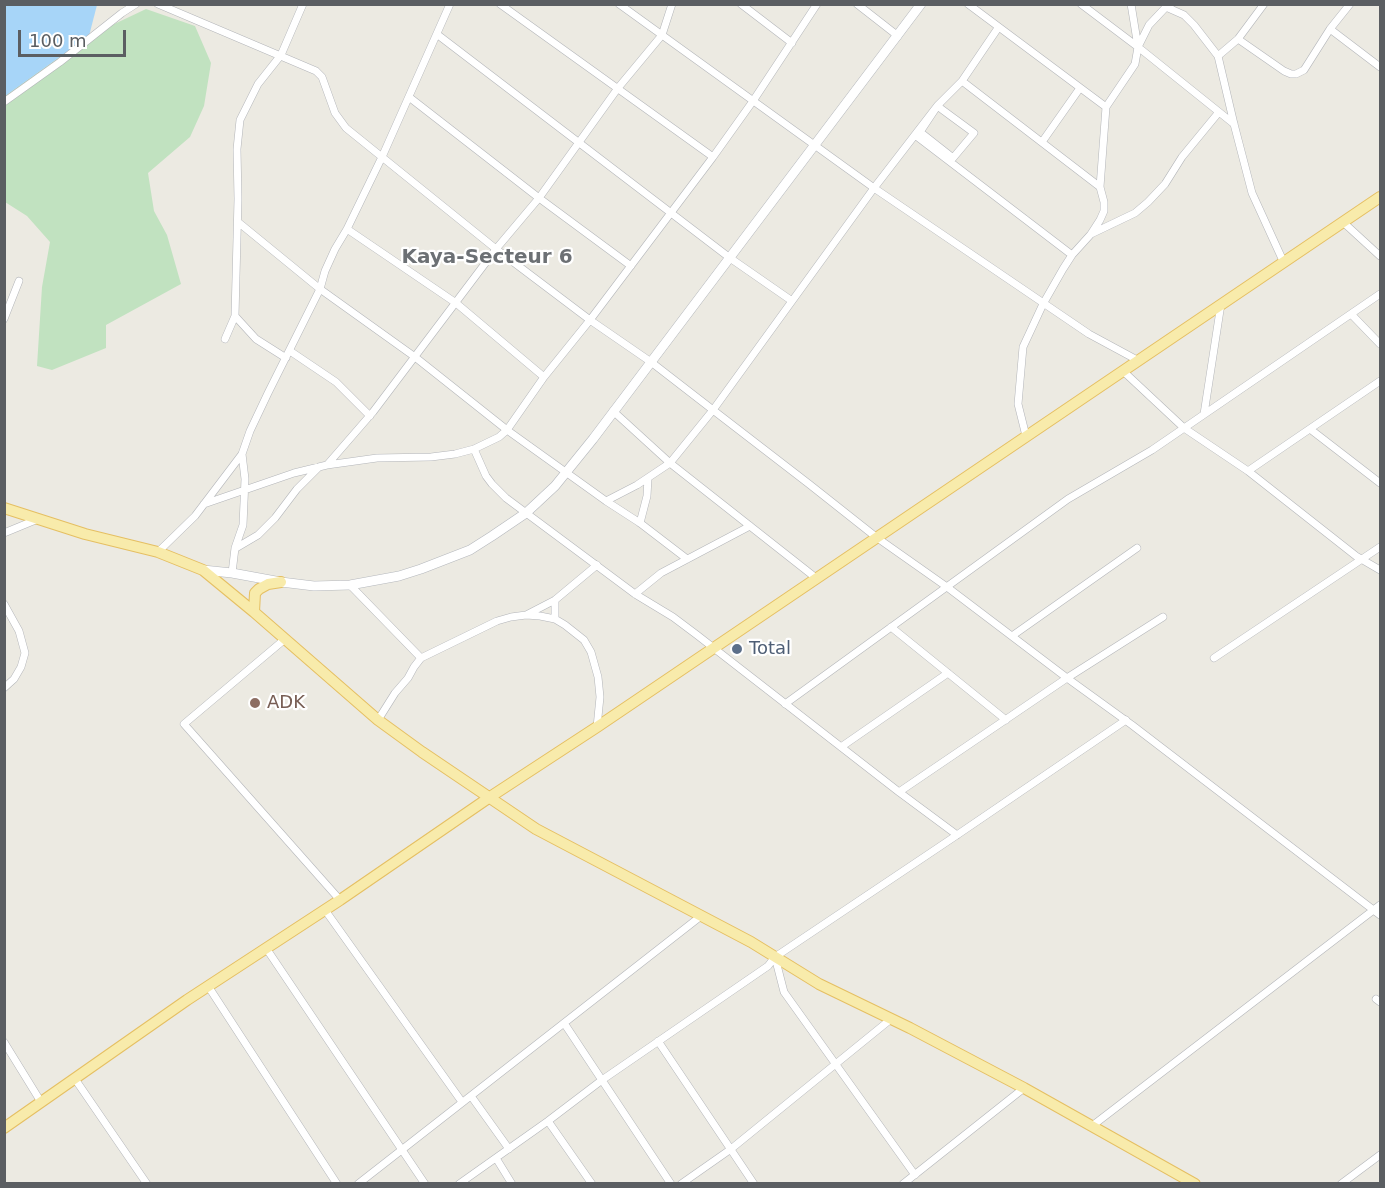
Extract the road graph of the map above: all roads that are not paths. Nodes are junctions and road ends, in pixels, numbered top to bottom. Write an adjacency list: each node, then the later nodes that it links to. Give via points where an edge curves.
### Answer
1 (136, 4): 34 (street)
2 (158, 4): 26 (street)
3 (303, 4): 26 (street)
4 (450, 4): 20 (street)
5 (500, 4): 30 (street)
6 (619, 4): 21 (street)
7 (672, 4): 21 (street)
8 (741, 4): 24 (street)
9 (857, 4): 22 (street)
10 (921, 4): 22 (main road)
11 (968, 4): 18 (street)
12 (1081, 4): 25 (street)
13 (1131, 4): 25 (street)
14 (1264, 4): 23 (street)
15 (1350, 4): 19 (street)
16 (816, 5): 24 (street)
17 (1168, 6): 25 (street, via 1149,25); 27 (street, via 1194,25)
18 (999, 28): 29 (street); 31 (street)
19 (1330, 29): 23 (street, via 1304,70 1296,74 1284,71); 28 (street)
20 (438, 35): 32 (street); 40 (street)
21 (662, 36): 30 (street); 33 (street)
22 (898, 36): 42 (main road)
23 (1238, 39): 27 (street)
24 (792, 42): 33 (street)
25 (1138, 47): 36 (street, via 1135,64); 37 (street)
26 (281, 55): 43 (street, via 316,71 346,128); 50 (street, via 258,84 240,120)
27 (1218, 56): 38 (street)
28 (1380, 68)
29 (962, 81): 35 (street); 41 (street)
30 (618, 88): 40 (street); 44 (street)
31 (1080, 88): 36 (street); 41 (street)
32 (409, 97): 43 (street); 48 (street)
33 (753, 101): 42 (street); 44 (street)
34 (4, 102)
35 (938, 105): 35 (street, via 974,133 953,158 920,132); 39 (street)
36 (1106, 107): 45 (street)
37 (1219, 112): 38 (street); 53 (street, via 1148,202 1128,217)
38 (1234, 124): 58 (street, via 1252,193)
39 (915, 135): 46 (street); 55 (street)
40 (578, 142): 48 (street); 49 (street)
41 (1042, 142): 45 (street)
42 (815, 147): 46 (street); 57 (main road)
43 (382, 156): 52 (street); 54 (street)
44 (713, 157): 49 (street)
45 (1100, 187): 53 (street, via 1104,210)
46 (874, 188): 63 (street); 65 (street)
47 (1380, 197): 51 (main road)
48 (539, 198): 54 (street); 59 (street)
49 (671, 214): 57 (street); 59 (street)
50 (238, 222): 61 (street); 68 (street)
51 (1344, 223): 56 (street); 58 (main road)
52 (347, 230): 61 (street, via 335,249); 64 (street)
53 (1091, 234): 55 (street)
54 (496, 249): 64 (street); 70 (street)
55 (1072, 255): 65 (street)
56 (1380, 256)
57 (730, 258): 63 (street); 76 (main road)
58 (1284, 263): 66 (main road)
59 (631, 266): 70 (street)
60 (19, 281): 69 (street)
61 (320, 289): 73 (street); 74 (street)
62 (1380, 294): 67 (street)
63 (792, 301): 80 (street)
64 (456, 303): 74 (street); 78 (street)
65 (1043, 304): 75 (street); 87 (street, via 1023,347 1018,404)
66 (1221, 304): 75 (main road); 82 (street)
67 (1351, 314): 72 (street); 82 (street)
68 (235, 316): 71 (street); 73 (street, via 256,339)
69 (4, 319)
70 (590, 320): 76 (street); 78 (street)
71 (225, 339)
72 (1380, 344)
73 (288, 355): 83 (street, via 336,382); 89 (street)
74 (415, 357): 83 (street); 86 (street)
75 (1139, 361): 77 (main road)
76 (651, 362): 80 (street); 81 (main road)
77 (1123, 371): 84 (street); 87 (main road)
78 (544, 377): 86 (street)
79 (1380, 381): 85 (street)
80 (713, 410): 90 (street); 106 (street)
81 (613, 411): 90 (street); 94 (main road)
82 (1204, 414): 84 (street)
83 (370, 416): 91 (street)
84 (1184, 428): 93 (street); 120 (street, via 1068,499)
85 (1310, 429): 93 (street); 96 (street)
86 (507, 430): 88 (street); 94 (street)
87 (1026, 436): 106 (main road)
88 (474, 449): 91 (street, via 431,458 377,458); 101 (street, via 492,484)
89 (242, 454): 97 (street); 99 (street)
90 (670, 463): 95 (street); 104 (street)
91 (327, 465): 92 (street)
92 (319, 467): 97 (street); 108 (street, via 258,535)
93 (1248, 471): 112 (street)
94 (567, 472): 98 (street); 101 (main road)
95 (648, 478): 98 (street); 103 (street)
96 (1380, 483)
97 (244, 490): 99 (street); 108 (street, via 243,525)
98 (606, 501): 103 (street)
99 (204, 504): 110 (street)
100 (4, 508): 102 (main road)
101 (526, 513): 113 (street); 119 (main road, via 470,550 399,576)
102 (38, 519): 105 (street); 110 (main road)
103 (640, 523): 111 (street)
104 (750, 526): 111 (street); 117 (street)
105 (4, 533)
106 (876, 537): 117 (main road); 120 (street)
107 (1380, 547): 112 (street)
108 (235, 548): 116 (street)
109 (1137, 548): 129 (street)
110 (158, 552): 114 (main road)
111 (687, 559): 121 (street)
112 (1361, 559): 115 (street); 133 (street)
113 (597, 565): 121 (street); 122 (street)
114 (203, 570): 116 (main road); 124 (main road)
115 (1380, 570)
116 (232, 573): 118 (main road)
117 (816, 578): 131 (main road)
118 (281, 582): 119 (main road); 124 (main road, via 268,584 255,593)
119 (350, 585): 132 (street)
120 (947, 586): 128 (street); 129 (street)
121 (635, 594): 131 (street)
122 (555, 600): 125 (street); 127 (street)
123 (4, 604): 136 (street, via 19,631 25,653 14,679)
124 (254, 612): 130 (main road)
125 (526, 615): 127 (street); 132 (street, via 497,621)
126 (1163, 617): 135 (street)
127 (555, 619): 141 (street, via 577,633 591,652 600,697)
128 (891, 627): 134 (street); 137 (street)
129 (1012, 636): 135 (street)
130 (285, 639): 138 (main road); 146 (street, via 183,724)
131 (712, 648): 137 (street); 141 (main road)
132 (421, 658): 138 (street)
133 (1214, 658)
134 (948, 673): 139 (street); 142 (street)
135 (1067, 678): 139 (street); 140 (street)
136 (4, 688)
137 (785, 704): 142 (street)
138 (378, 720): 144 (main road)
139 (1006, 720): 143 (street)
140 (1126, 720): 145 (street); 149 (street)
141 (597, 727): 144 (main road)
142 (841, 747): 143 (street)
143 (900, 792): 145 (street)
144 (490, 798): 146 (main road); 151 (main road, via 537,829)
145 (957, 835): 153 (street)
146 (340, 900): 148 (main road)
147 (1380, 905): 149 (street)
148 (325, 910): 152 (main road); 165 (street)
149 (1374, 910): 150 (street); 167 (street)
150 (1380, 915)
151 (701, 916): 153 (main road); 156 (street)
152 (266, 948): 154 (main road); 169 (street)
153 (775, 957): 155 (main road, via 819,984); 157 (street, via 768,966); 159 (street, via 784,992)
154 (208, 986): 160 (main road); 177 (street)
155 (891, 1019): 159 (street); 162 (main road)
156 (564, 1023): 161 (street); 163 (street)
157 (658, 1041): 161 (street); 171 (street)
158 (4, 1042): 164 (street)
159 (835, 1063): 171 (street); 174 (street)
160 (75, 1078): 164 (main road); 176 (street)
161 (602, 1080): 166 (street); 183 (street)
162 (1024, 1088): 167 (main road); 174 (street)
163 (471, 1096): 165 (street); 170 (street)
164 (41, 1102): 168 (main road)
165 (462, 1102): 169 (street)
166 (548, 1121): 170 (street); 182 (street)
167 (1092, 1126): 186 (main road)
168 (4, 1128)
169 (403, 1149): 178 (street); 179 (street)
170 (509, 1149): 173 (street)
171 (731, 1149): 184 (street); 185 (street)
172 (1380, 1155): 187 (street)
173 (496, 1158): 180 (street); 181 (street)
174 (915, 1174): 175 (street)
175 (904, 1183)
176 (147, 1184)
177 (337, 1184)
178 (358, 1184)
179 (425, 1184)
180 (459, 1184)
181 (512, 1184)
182 (592, 1184)
183 (671, 1184)
184 (681, 1184)
185 (754, 1184)
186 (1195, 1184)
187 (1341, 1184)

